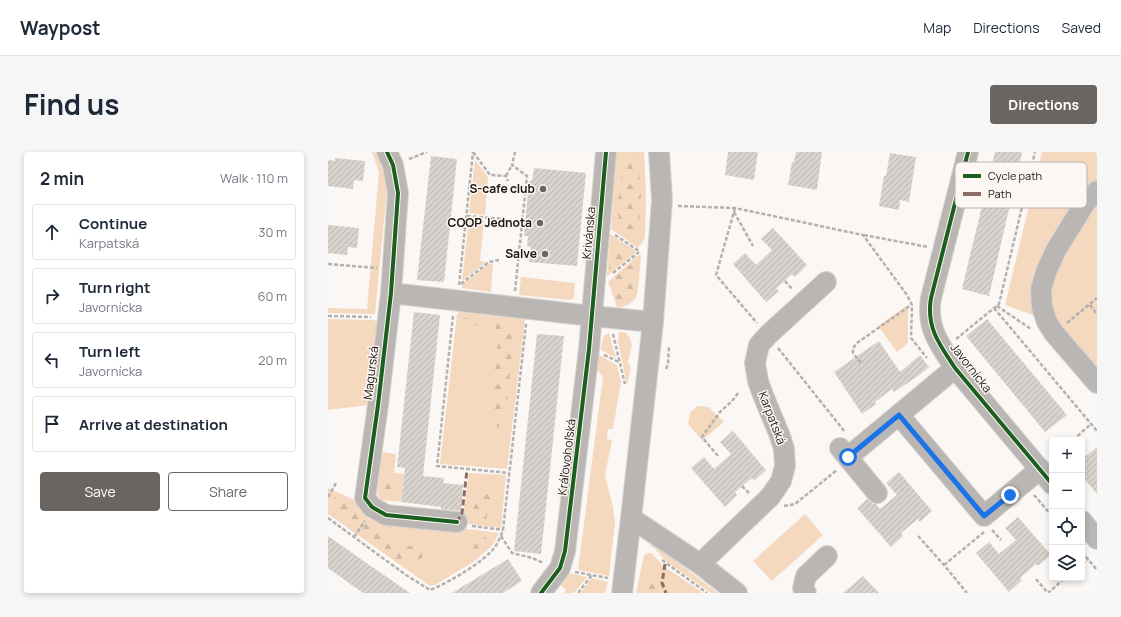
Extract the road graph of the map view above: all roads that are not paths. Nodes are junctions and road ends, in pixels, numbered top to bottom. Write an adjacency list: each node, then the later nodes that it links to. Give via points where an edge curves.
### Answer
1 (387, 152): 11 (street, Magurská, via 393,165 398,193)
2 (606, 152): 12 (street, Krivánska)
3 (659, 152): 13 (street, via 662,200)
4 (968, 152): 5 (street, Javornícka)
5 (965, 162)
6 (1097, 191): 7 (street)
7 (1087, 201)
8 (955, 203): 14 (street, Javornícka, via 929,308 932,330)
9 (1082, 208): 15 (street, via 1056,250 1046,272 1041,289 1042,307 1054,333)
10 (826, 282): 24 (street, Karpatská, via 772,341 759,345 755,363 758,381 784,449 785,466 781,481 770,497)
11 (391, 293): 12 (street); 20 (street, Magurská, via 365,498 372,507 386,515)
12 (592, 316): 13 (street); 26 (street, Kráľovohoľská, via 565,552 560,568)
13 (653, 322): 19 (street)
14 (955, 368): 16 (street, Javornícka); 17 (street, Javornícka)
15 (1097, 383)
16 (899, 415): 17 (street, Javornícka, via 984,516); 18 (street, via 843,452)
17 (1046, 477)
18 (877, 493)
19 (631, 518): 24 (street); 25 (street)
20 (465, 524)
21 (1085, 525): 22 (street)
22 (1097, 539)
23 (827, 556): 28 (street, via 806,576 803,588)
24 (700, 564): 27 (street)
25 (617, 586)
26 (541, 593)
27 (737, 593)
28 (806, 593)

